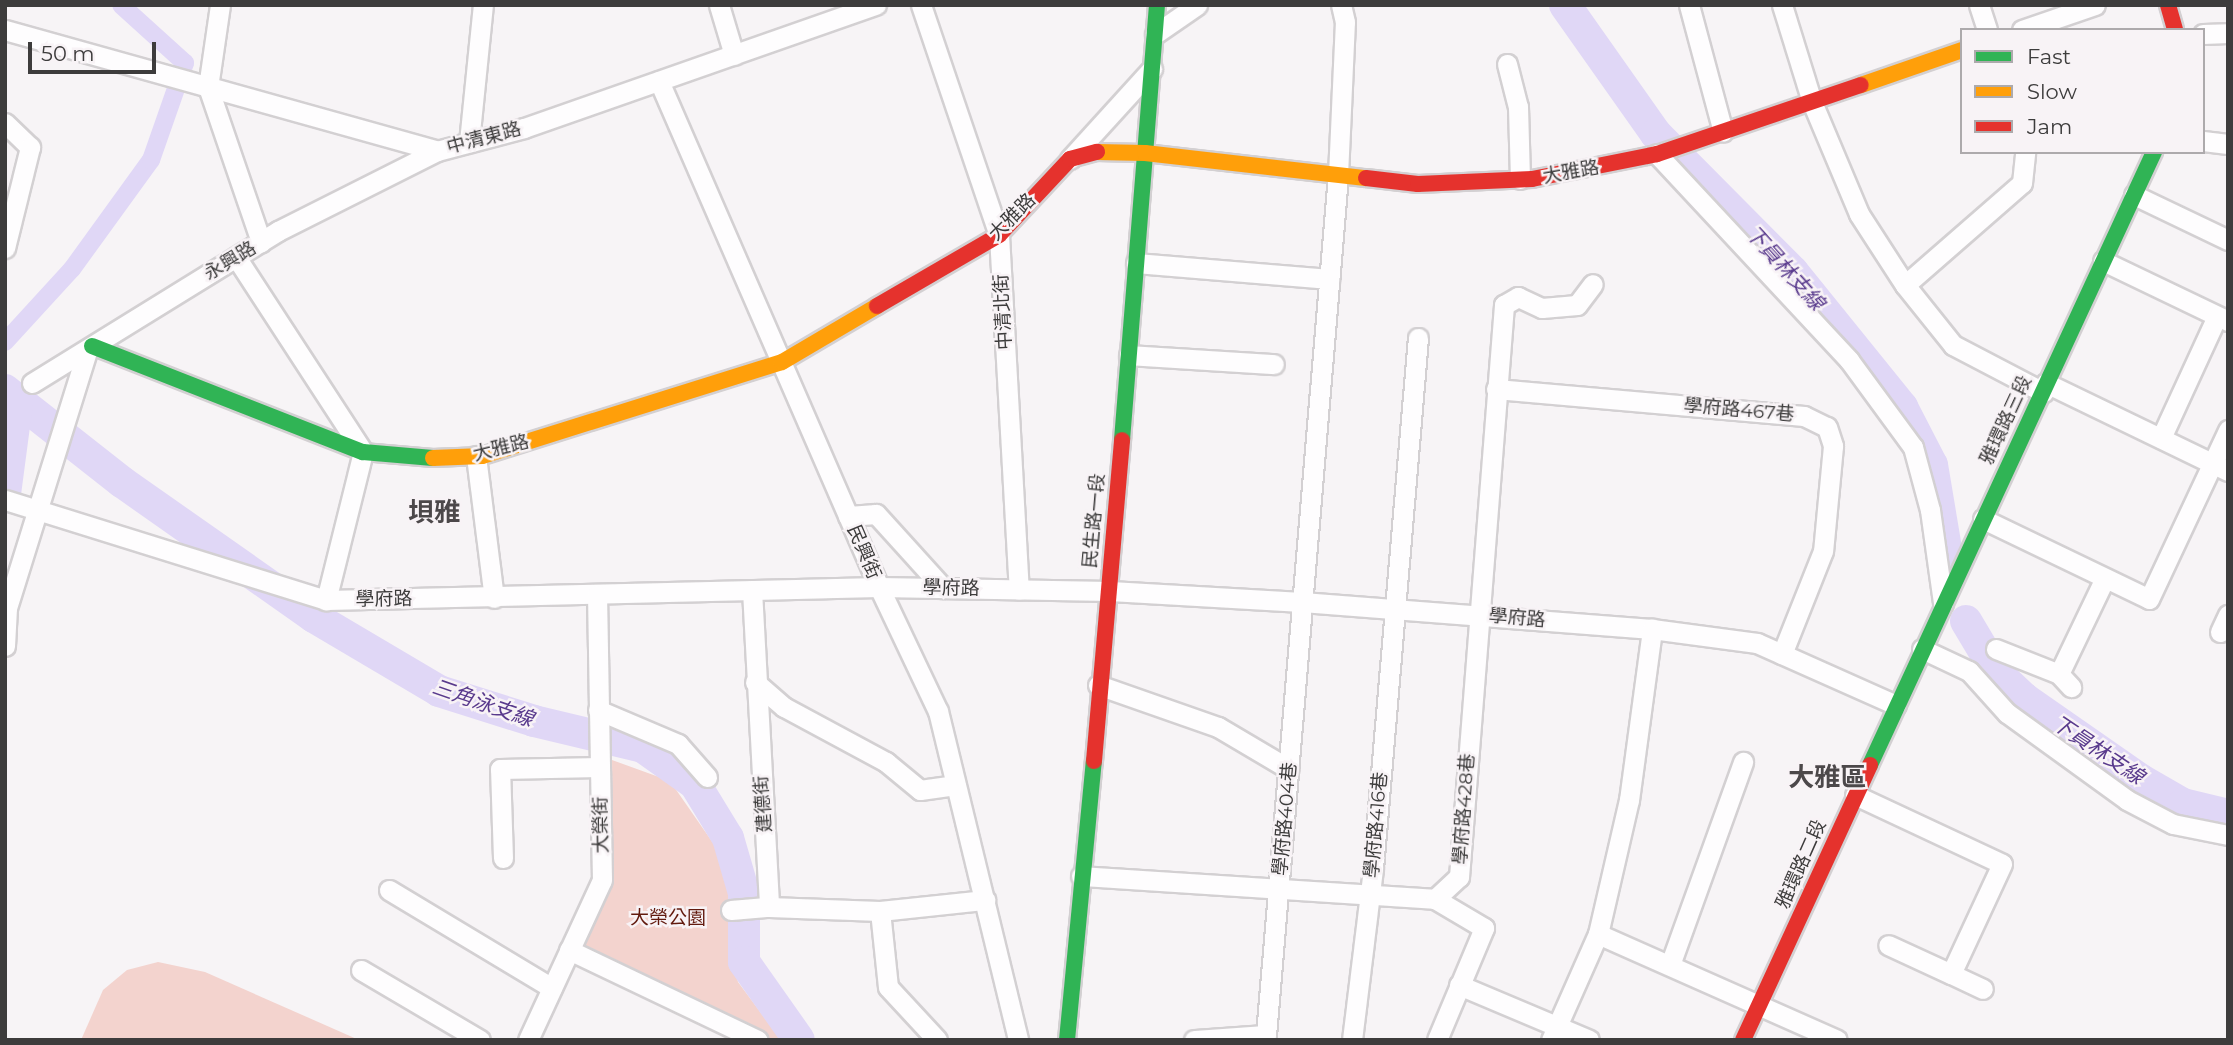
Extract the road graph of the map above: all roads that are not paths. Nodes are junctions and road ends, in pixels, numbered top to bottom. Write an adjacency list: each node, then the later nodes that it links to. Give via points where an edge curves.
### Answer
1 (220, 5): 26 (street)
2 (483, 5): 31 (street)
3 (719, 5): 22 (street)
4 (876, 5): 22 (street, 中清東路)
5 (921, 5): 42 (street, 中清北街)
6 (1157, 5): 19 (street, 民生路一段)
7 (1197, 5): 19 (street)
8 (1342, 5): 39 (street, 學府路404巷)
9 (1689, 5): 29 (street)
10 (1782, 5): 27 (street)
11 (1979, 5): 14 (street)
12 (2095, 5): 15 (street)
13 (2168, 5): 16 (street)
14 (1986, 28)
15 (2028, 28)
16 (2174, 28)
17 (5, 30): 26 (street, 中清東路)
18 (2228, 33): 20 (street)
19 (1155, 34): 24 (street, 民生路一段)
20 (2205, 34)
21 (1960, 51): 27 (street, 大雅路)
22 (734, 55): 25 (street, 中清東路)
23 (1507, 64): 40 (street, via 1518,107)
24 (1152, 69): 34 (street, 民生路一段); 38 (street)
25 (659, 81): 31 (street, 中清東路); 56 (street, 民興街)
26 (208, 87): 33 (street, 中清東路); 44 (street)
27 (1812, 102): 29 (street, 大雅路); 51 (street, via 1859,214)
28 (5, 123): 45 (street, via 30,147)
29 (1723, 132): 35 (street, 大雅路)
30 (2205, 141): 32 (street)
31 (469, 142): 33 (street, 中清東路)
32 (2228, 144)
33 (437, 151): 44 (street, 永興路)
34 (1145, 153): 38 (street, 大雅路, via 1089,152); 39 (street, 大雅路); 48 (street, 民生路一段)
35 (1657, 154): 40 (street, 大雅路); 80 (street, via 1849,360 1913,447 1930,510)
36 (2025, 154): 51 (street, via 2022,183)
37 (2153, 154): 41 (street, 雅環路三段)
38 (1070, 159): 42 (street, 大雅路)
39 (1338, 175): 40 (street, 大雅路, via 1418,184); 49 (street, 學府路404巷)
40 (1520, 179)
41 (2134, 195): 43 (street); 47 (street, 雅環路三段)
42 (999, 235): 56 (street, 大雅路); 73 (street, 中清北街)
43 (2228, 240)
44 (261, 242): 46 (street, 永興路)
45 (5, 248)
46 (236, 257): 54 (street, 永興路); 63 (street)
47 (2103, 261): 52 (street); 59 (street, 雅環路三段)
48 (1136, 263): 49 (street); 55 (street, 民生路一段)
49 (1329, 279): 79 (street, 學府路404巷)
50 (1593, 284): 60 (street, 學府路428巷, via 1577,305 1542,308 1518,297 1504,305)
51 (1905, 285): 59 (street, via 1953,345)
52 (2222, 318): 62 (street)
53 (1418, 338): 81 (street, 學府路416巷)
54 (90, 348): 58 (street, 永興路); 63 (street, 大雅路); 67 (street)
55 (1129, 355): 57 (street); 75 (street, 民生路一段)
56 (782, 362): 64 (street, 大雅路); 68 (street, 民興街)
57 (1274, 364)
58 (32, 383)
59 (2045, 388): 62 (street); 69 (street, 雅環路三段)
60 (1496, 389): 82 (street, 學府路428巷); 87 (street, 學府路467巷, via 1804,416 1827,427 1833,446 1823,551)
61 (2228, 430): 65 (street)
62 (2161, 438): 65 (street)
63 (363, 452): 64 (street, 大雅路); 78 (street)
64 (476, 456): 77 (street)
65 (2220, 467): 70 (street, via 2149,599)
66 (9, 502): 67 (street, 學府路)
67 (35, 510): 78 (street, 學府路); 84 (street, via 7,608)
68 (848, 516): 71 (street, 民興街); 72 (street, via 876,514)
69 (1983, 519): 70 (street); 80 (street, 雅環路三段)
70 (2105, 578): 86 (street, via 2065,680)
71 (879, 587): 72 (street, 學府路); 74 (street, 學府路); 96 (street, 民興街, via 938,711)
72 (943, 588): 73 (street, 學府路)
73 (1019, 589): 75 (street, 學府路)
74 (752, 590): 76 (street, 學府路); 88 (street, 建德街)
75 (1110, 591): 79 (street, 學府路); 89 (street, 民生路一段)
76 (597, 595): 77 (street, 學府路); 91 (street, 大榮街)
77 (494, 598): 78 (street, 學府路)
78 (326, 600)
79 (1302, 602): 81 (street, 學府路); 94 (street, 學府路404巷)
80 (1943, 603): 85 (street, 雅環路三段)
81 (1395, 609): 82 (street, 學府路); 103 (street, 學府路416巷)
82 (1477, 615): 83 (street, 學府路); 105 (street, 學府路428巷, via 1459,877)
83 (1652, 629): 87 (street, 學府路, via 1757,643); 109 (street, via 1629,800)
84 (5, 646)
85 (1922, 649): 90 (street, 雅環路三段); 98 (street, via 1969,671 2007,713 2127,800 2173,824)
86 (1996, 649)
87 (1782, 654): 90 (street, 學府路)
88 (755, 682): 96 (street, via 784,707 886,762 920,789); 106 (street, 建德街)
89 (1098, 685): 94 (street, via 1218,727); 100 (street, 民生路一段)
90 (1896, 705): 97 (street, 雅環路二段)
91 (598, 713): 93 (street, 大榮街); 95 (street, via 678,744)
92 (1743, 762): 112 (street)
93 (600, 763): 99 (street, via 500,769); 111 (street, 大榮街, via 602,880)
94 (1289, 769): 102 (street, 學府路404巷)
95 (707, 777)
96 (956, 785): 104 (street, 民興街)
97 (1855, 794): 114 (street, via 2003,864); 118 (street, 雅環路二段)
98 (2228, 835)
99 (503, 858)
100 (1081, 876): 102 (street); 126 (street, 民生路一段)
101 (389, 890): 116 (street)
102 (1279, 890): 103 (street); 127 (street, 學府路404巷, via 1266,1035)
103 (1369, 895): 105 (street); 128 (street, 學府路416巷)
104 (985, 900): 108 (street); 125 (street, 民興街)
105 (1435, 900): 115 (street, via 1484,928)
106 (769, 907): 107 (street); 108 (street)
107 (731, 910)
108 (880, 911): 124 (street, via 888,987)
109 (1598, 934): 112 (street); 120 (street)
110 (1888, 945): 114 (street)
111 (569, 950): 116 (street, 大榮街); 119 (street)
112 (1670, 965): 118 (street)
113 (361, 970): 121 (street)
114 (1951, 974): 117 (street)
115 (1460, 985): 120 (street); 129 (street)
116 (552, 988): 122 (street, 大榮街)
117 (1983, 989)
118 (1760, 1004): 131 (street, 雅環路二段); 132 (street)
119 (727, 1032): 123 (street)
120 (1554, 1034): 130 (street)
121 (480, 1040)
122 (528, 1040)
123 (758, 1040)
124 (937, 1040)
125 (1018, 1040)
126 (1067, 1040)
127 (1194, 1040)
128 (1352, 1040)
129 (1437, 1040)
130 (1589, 1040)
131 (1743, 1040)
132 (1837, 1040)

